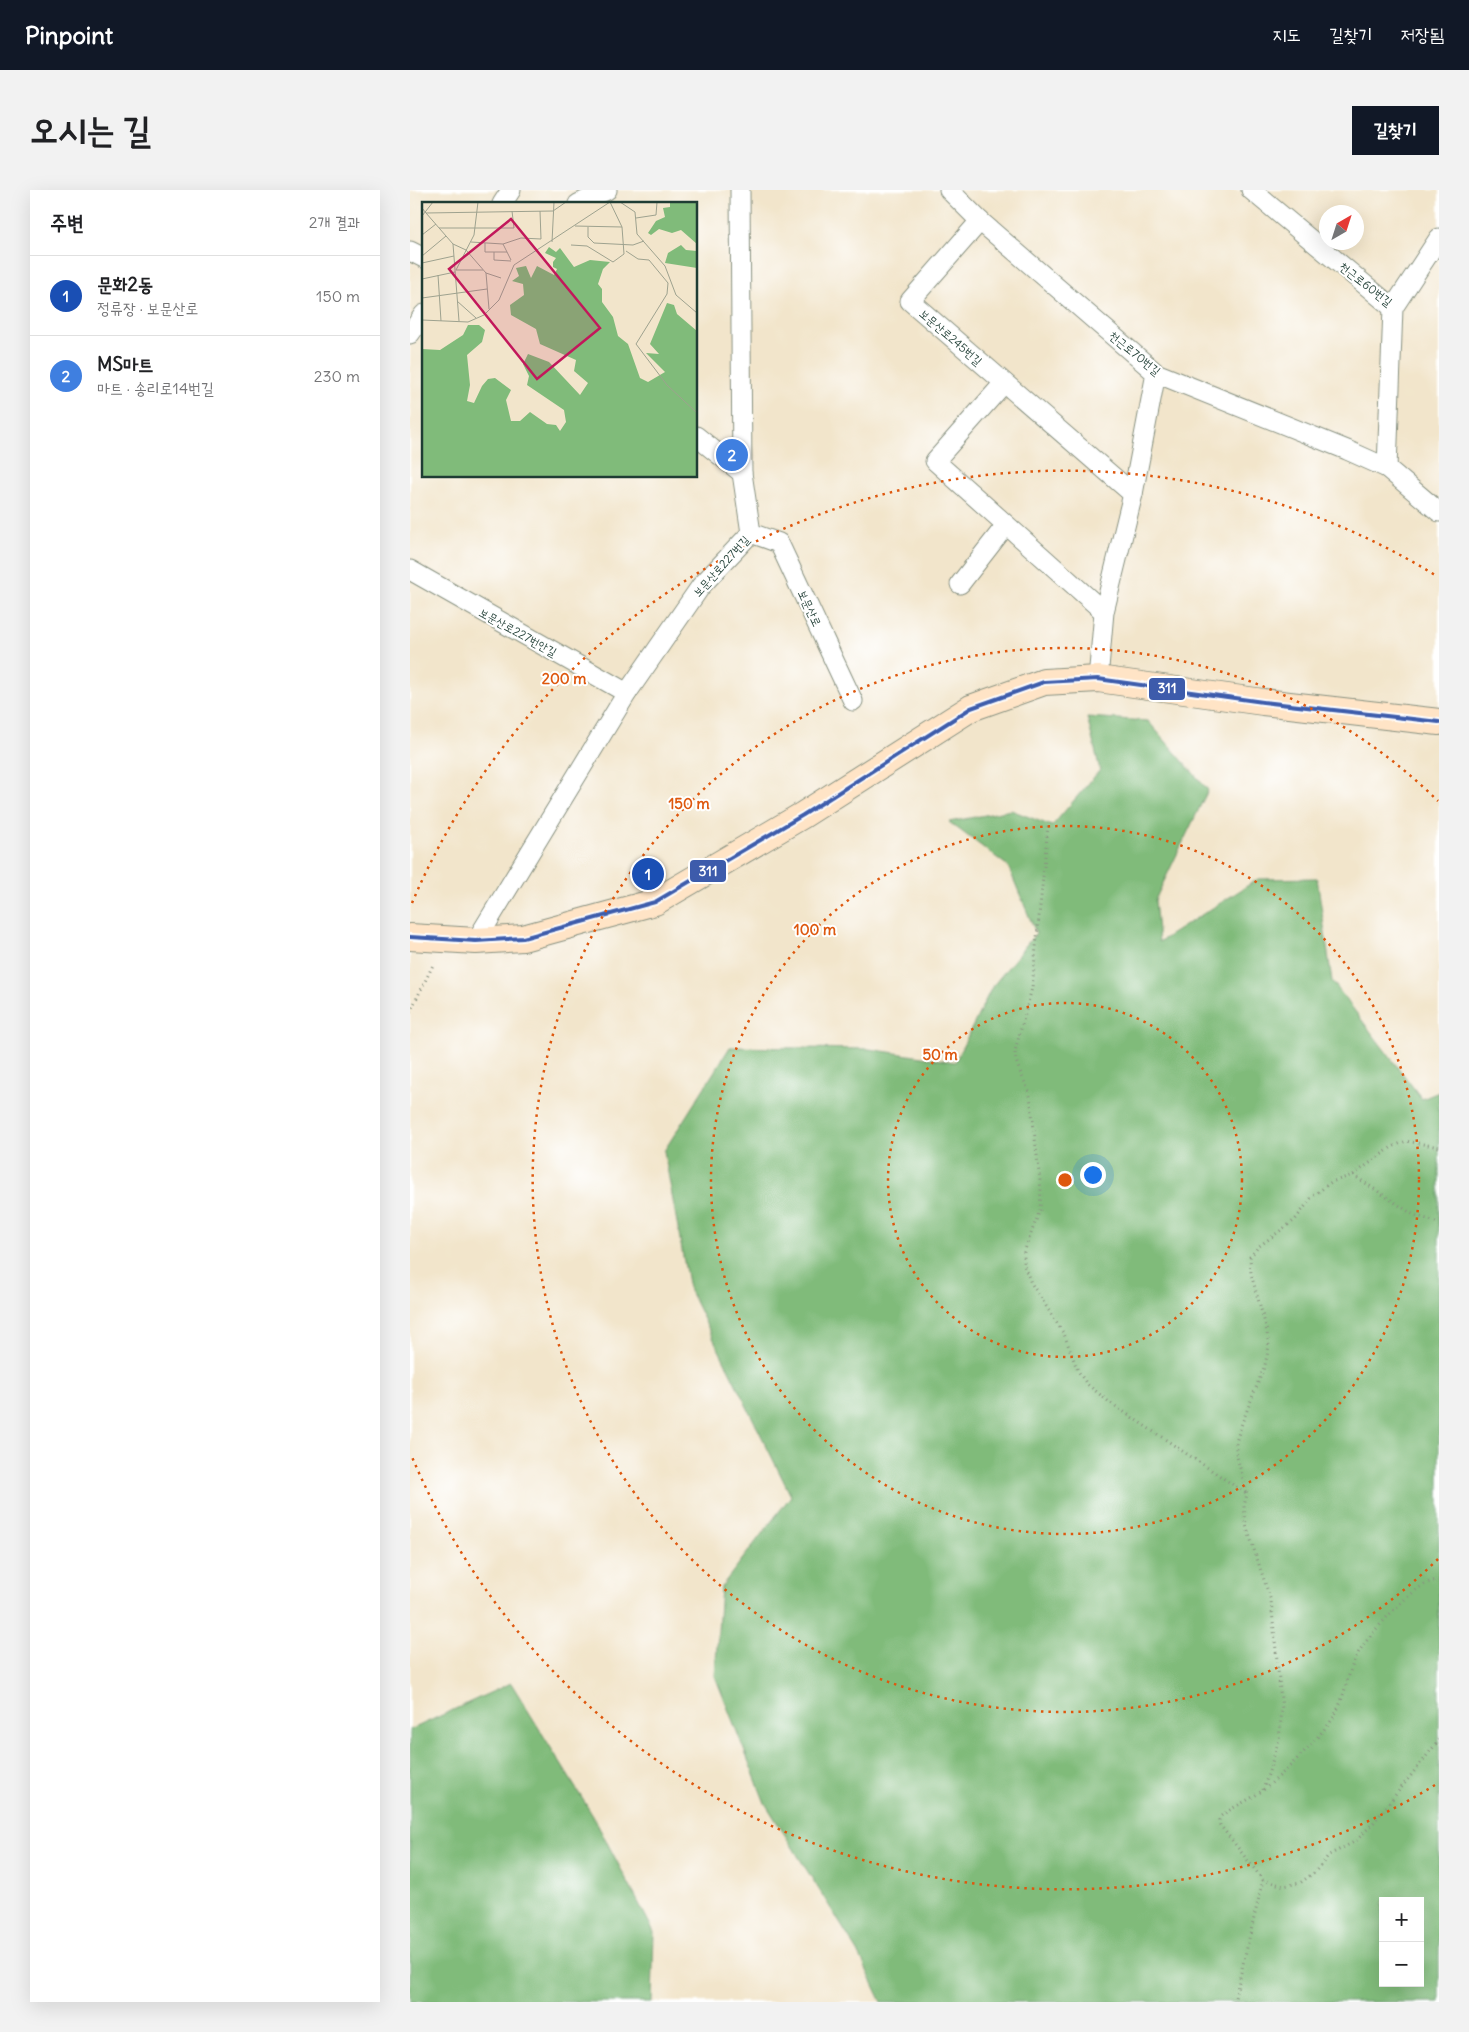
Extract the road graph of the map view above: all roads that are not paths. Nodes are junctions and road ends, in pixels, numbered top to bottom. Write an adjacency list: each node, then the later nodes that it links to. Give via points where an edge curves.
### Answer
1 (510, 190): 6 (street)
2 (607, 190): 7 (street)
3 (740, 190): 19 (street, 보문산로227번길)
4 (949, 190): 8 (street, 천근로70번길)
5 (1251, 190): 12 (street, 천근로60번길)
6 (503, 202)
7 (582, 202)
8 (980, 221): 15 (street, 천근로70번길); 16 (street, 보문산로245번길, via 910,301)
9 (1439, 238): 12 (street, 천근로60번길)
10 (410, 251): 11 (street)
11 (422, 257)
12 (1393, 308): 18 (street)
13 (422, 317): 14 (street)
14 (410, 334)
15 (1156, 373): 18 (street, 천근로70번길); 20 (street)
16 (1004, 383): 20 (street, 보문산로245번길); 22 (street, via 935,461)
17 (698, 438): 19 (street)
18 (1387, 468): 21 (street, 천근로70번길)
19 (742, 472): 23 (street, 보문산로227번길)
20 (1133, 494): 26 (street)
21 (1439, 512)
22 (1006, 525): 25 (street); 26 (street)
23 (751, 533): 28 (street, 보문산로227번길, via 701,586); 29 (street, 보문산로, via 779,543)
24 (410, 570): 28 (street, 보문산로227번안길)
25 (960, 584)
26 (1104, 612): 27 (street)
27 (1098, 679): 30 (main road); 32 (main road, via 1044,682 971,708 803,815 655,902 523,938)
28 (626, 693): 32 (street, 보문산로227번길)
29 (853, 701)
30 (1439, 722)
31 (410, 937): 32 (main road)
32 (476, 941)

